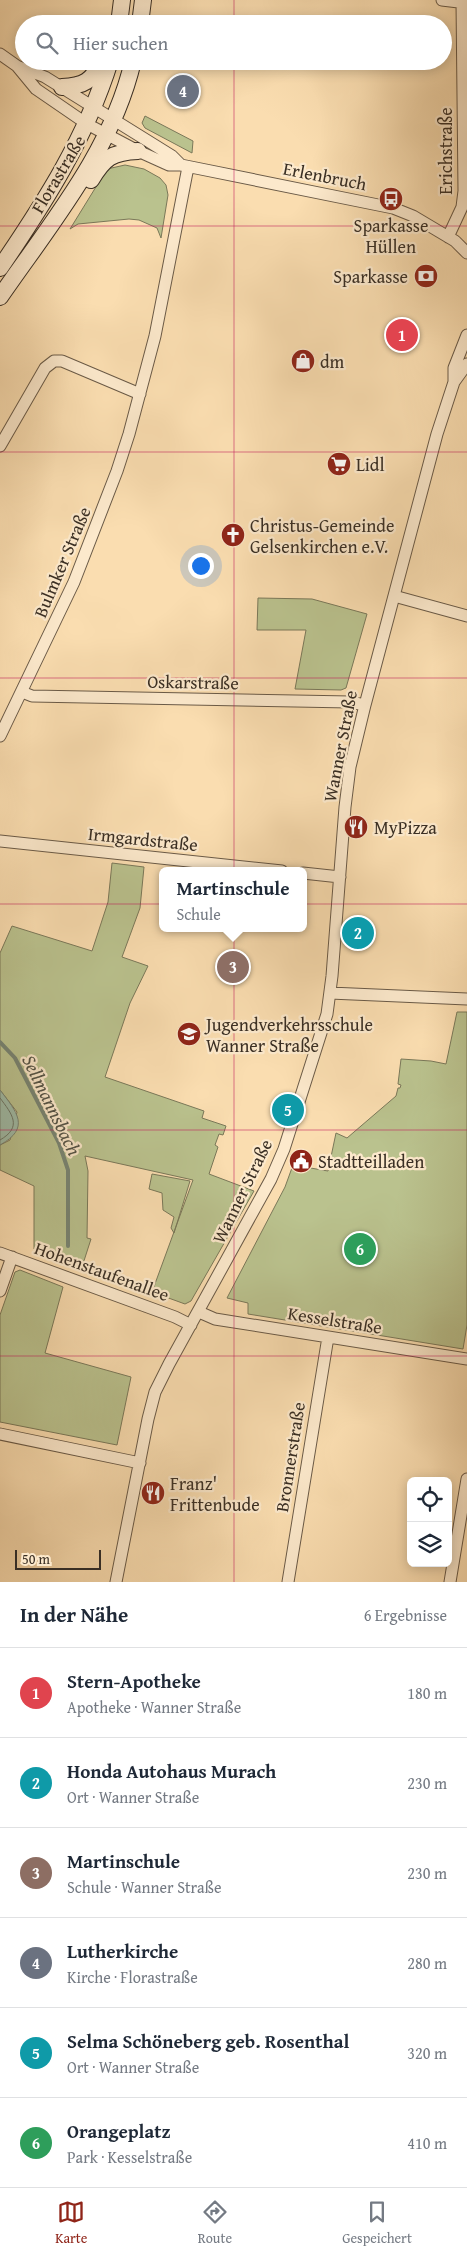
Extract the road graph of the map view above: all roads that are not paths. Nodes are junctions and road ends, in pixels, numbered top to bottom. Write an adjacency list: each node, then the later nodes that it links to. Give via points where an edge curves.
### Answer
1 (122, 0): 5 (main road)
2 (143, 0): 6 (main road)
3 (442, 0): 4 (street)
4 (464, 3): 21 (street, Erichstraße, via 464,191)
5 (120, 15)
6 (141, 15)
7 (0, 54): 8 (street)
8 (15, 64)
9 (21, 70): 16 (street, via 36,88)
10 (29, 70): 14 (street)
11 (98, 70): 14 (main road, via 81,85)
12 (107, 70): 15 (main road, Florastraße)
13 (130, 70): 17 (main road, Florastraße)
14 (62, 87): 15 (street)
15 (94, 108): 16 (main road, Florastraße); 17 (street)
16 (87, 124): 17 (street); 23 (main road, Florastraße, via 45,201)
17 (109, 127): 18 (street, Erlenbruch); 19 (street, Erlenbruch, via 172,156); 20 (main road, Florastraße)
18 (138, 151): 19 (street, Erlenbruch, via 169,165); 20 (main road, via 108,157 87,187)
19 (185, 166): 21 (street, Erlenbruch, via 387,207 413,216); 28 (street, Bulmker Straße, via 164,294)
20 (74, 192): 24 (main road, Florastraße)
21 (457, 240): 22 (street, Erlenbruch)
22 (467, 253)
23 (0, 268)
24 (0, 297)
25 (467, 335): 27 (street, Wanner Straße, via 454,368)
26 (467, 364): 27 (street, Wanner Straße)
27 (454, 382): 30 (street, Wanner Straße)
28 (140, 394): 29 (street, via 62,361 54,362 44,368); 32 (street, Bulmker Straße, via 117,471 87,551)
29 (0, 446)
30 (394, 596): 31 (street); 33 (street, Wanner Straße)
31 (467, 616)
32 (22, 692): 33 (street, Oskarstraße, via 32,696 350,702); 34 (street, Bulmker Straße)
33 (365, 705): 38 (street, Wanner Straße, via 348,778)
34 (0, 736)
35 (0, 841): 36 (street, Irmgardstraße)
36 (244, 867)
37 (307, 873): 38 (street)
38 (340, 877): 39 (street, Wanner Straße)
39 (330, 993): 40 (street); 44 (street, Wanner Straße, via 322,1033 284,1149 256,1210)
40 (467, 999)
41 (0, 1253): 42 (street, Hohenstaufenallee)
42 (12, 1257): 43 (street); 45 (street, Hohenstaufenallee)
43 (0, 1291)
44 (199, 1312): 45 (street, Wanner Straße); 46 (street, Kesselstraße, via 215,1319)
45 (191, 1325): 49 (street, Wanner Straße, via 156,1392)
46 (328, 1337): 47 (street, Kesselstraße); 52 (street, Bronnerstraße)
47 (467, 1359)
48 (0, 1434): 49 (street)
49 (140, 1464): 51 (street, Wanner Straße)
50 (467, 1479): 53 (street)
51 (116, 1582)
52 (288, 1582)
53 (450, 1582)

